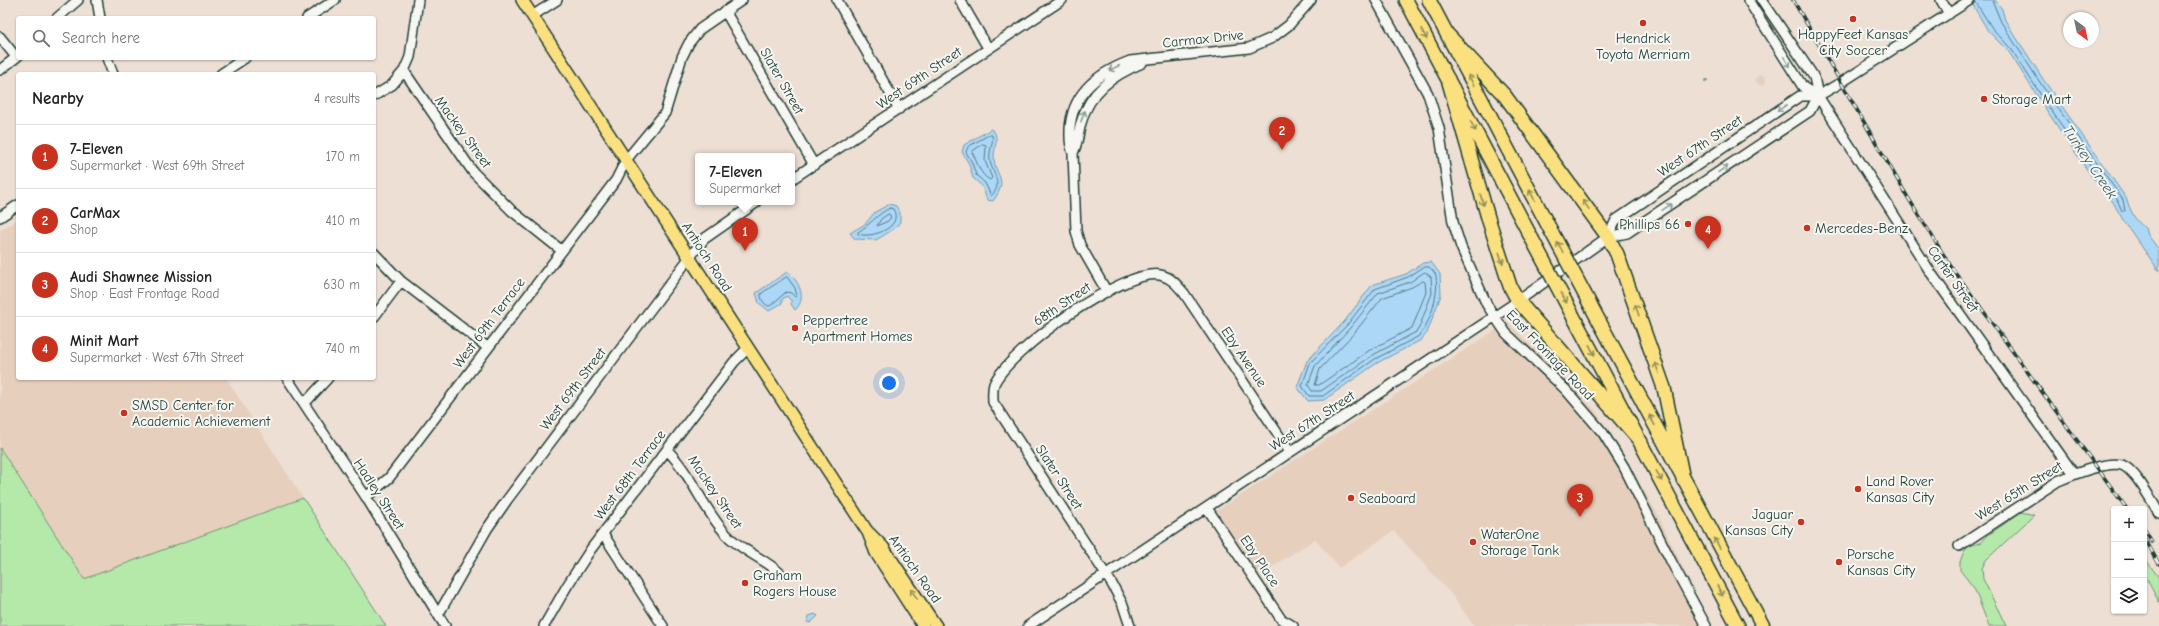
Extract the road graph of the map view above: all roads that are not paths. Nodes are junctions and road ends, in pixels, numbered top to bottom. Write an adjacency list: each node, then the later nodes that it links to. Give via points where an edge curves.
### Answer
1 (78, 0): 21 (street)
2 (97, 0): 22 (street)
3 (335, 0): 23 (street)
4 (418, 0): 35 (street, via 410,57)
5 (522, 0): 24 (main road, Antioch Road)
6 (557, 0): 24 (street)
7 (742, 0): 19 (street, West 69th Terrace)
8 (837, 0): 41 (street)
9 (960, 0): 29 (street)
10 (1062, 0): 29 (street, West 69th Street)
11 (1311, 0): 56 (street, Carmax Drive, via 1306,8 1272,38 1249,48 1130,61 1096,77 1084,90 1074,106 1071,121 1070,146 1073,153 1076,231 1080,245)
12 (1376, 0): 59 (street, East Frontage Road, via 1428,94 1439,128 1453,222 1461,247)
13 (1406, 0): 38 (highway, one-way to 38)
14 (1429, 0): 27 (highway)
15 (1748, 0): 26 (street)
16 (1762, 0): 25 (street)
17 (1941, 0): 20 (street)
18 (1967, 2): 20 (street, West 67th Street)
19 (725, 11): 42 (street, West 69th Terrace, via 700,29 689,43 682,57 665,113); 43 (street, Slater Street)
20 (1949, 14): 40 (street, West 67th Street)
21 (59, 16)
22 (100, 16)
23 (310, 16)
24 (532, 16): 42 (main road, Antioch Road)
25 (1776, 21): 26 (street); 40 (street, via 1814,77)
26 (1766, 28): 40 (street, one-way to 40, via 1803,87)
27 (1448, 36): 50 (highway, one-way to 27, via 1505,96); 70 (highway, one-way to 27, bridge)
28 (0, 37): 30 (street)
29 (988, 48): 41 (street, West 69th Street)
30 (16, 56)
31 (16, 58): 34 (street)
32 (108, 60): 36 (street)
33 (242, 60): 37 (street)
34 (0, 70)
35 (404, 71): 39 (street, via 392,85); 51 (street, Mackey Street, via 454,147 488,188)
36 (112, 72)
37 (223, 72)
38 (1448, 79): 57 (highway, one-way to 57, via 1491,228 1510,286); 66 (highway, one-way to 66, bridge)
39 (376, 95)
40 (1818, 96): 44 (street, West 67th Street, one-way to 44, via 1800,96); 46 (street, West 67th Street, one-way to 40, via 1810,111); 69 (street, Carter Street, via 1931,273)
41 (899, 109): 43 (street, West 69th Street)
42 (626, 160): 51 (street, West 69th Terrace, via 616,180); 53 (main road, Antioch Road)
43 (814, 165): 45 (street, West 69th Street)
44 (1680, 176): 46 (street); 50 (street, West 67th Street, via 1616,220)
45 (795, 177)
46 (1690, 191): 50 (street, West 67th Street, one-way to 46, via 1627,233)
47 (754, 205): 53 (street, West 69th Street, via 704,239)
48 (16, 206): 49 (street)
49 (0, 217)
50 (1608, 237): 57 (street, West 67th Street); 70 (highway, one-way to 50, via 1664,388 1617,254)
51 (561, 250): 60 (street, West 69th Terrace)
52 (376, 255): 55 (street)
53 (690, 257): 61 (main road, Antioch Road); 79 (street, West 69th Street, via 507,500 487,529)
54 (1171, 279): 56 (street, 68th Street, via 1149,275); 68 (street, Eby Avenue, via 1184,293)
55 (401, 281): 58 (street); 60 (street)
56 (1107, 292): 64 (street, 68th Street, via 1064,317 1037,338 998,377)
57 (1518, 301): 59 (street, West 67th Street); 66 (highway)
58 (376, 314)
59 (1494, 317): 68 (street, West 67th Street); 88 (street, East Frontage Road, via 1506,333 1575,399 1603,433 1624,467)
60 (487, 347): 71 (street, West 69th Terrace, via 389,478)
61 (748, 348): 67 (street, West 68th Terrace, via 734,362); 74 (main road, Antioch Road)
62 (288, 380): 65 (street, Hadley Street)
63 (326, 380): 65 (street)
64 (992, 393): 78 (street, Slater Street, via 1002,416)
65 (305, 403): 71 (street, Hadley Street)
66 (1641, 442): 89 (highway, one-way to 89)
67 (668, 450): 75 (street, West 68th Terrace); 77 (street, Mackey Street, via 731,540 769,562)
68 (1290, 452): 72 (street, West 67th Street)
69 (2074, 474): 73 (street, West 65th Street, via 2113,464 2124,466 2132,473); 76 (street, West 65th Street, via 2058,481)
70 (1683, 479): 90 (highway, one-way to 70)
71 (366, 497): 79 (street, Hadley Street)
72 (1207, 508): 78 (street, West 67th Street); 87 (street, Eby Place, via 1281,619)
73 (2159, 513)
74 (867, 531): 83 (main road, Antioch Road, via 876,553); 84 (main road, Antioch Road, one-way to 74, via 883,547)
75 (603, 534): 81 (street, West 68th Terrace, via 567,586); 82 (street)
76 (1959, 546)
77 (781, 574)
78 (1106, 575): 85 (street, West 67th Street); 86 (street, Slater Street, via 1123,605)
79 (438, 615): 80 (street, Hadley Street)
80 (445, 626)
81 (544, 626)
82 (663, 626)
83 (923, 626)
84 (936, 626)
85 (1028, 626)
86 (1130, 626)
87 (1293, 626)
88 (1706, 626)
89 (1738, 626)
90 (1763, 626)

